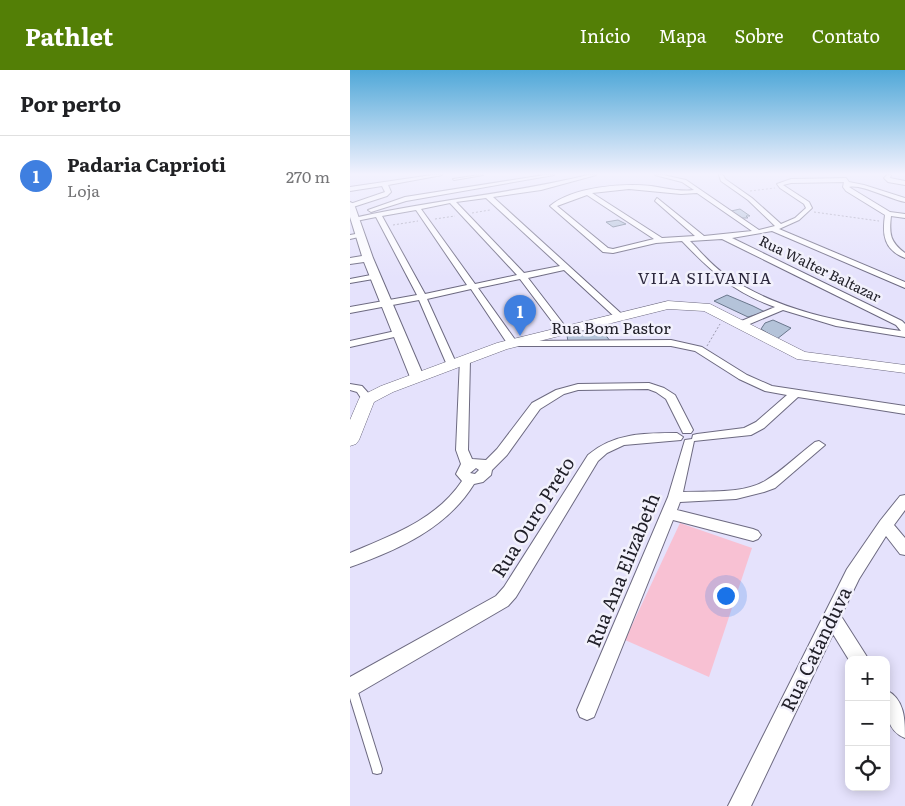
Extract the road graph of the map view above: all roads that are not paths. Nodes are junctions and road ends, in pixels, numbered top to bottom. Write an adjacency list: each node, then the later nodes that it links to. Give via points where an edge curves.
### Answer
1 (365, 209): 13 (street)
2 (404, 209): 14 (street)
3 (419, 209): 32 (street)
4 (459, 209): 30 (street)
5 (503, 209): 28 (street)
6 (556, 209): 24 (street, via 606,250)
7 (613, 209): 24 (street)
8 (668, 209): 22 (street)
9 (725, 209): 19 (street)
10 (757, 209): 17 (street)
11 (808, 209): 17 (street, via 796,221)
12 (875, 209): 16 (street)
13 (352, 212): 14 (street); 18 (street)
14 (378, 214): 34 (street)
15 (905, 216): 16 (street)
16 (887, 218): 25 (street, via 884,232 887,242)
17 (776, 228): 19 (street); 33 (street)
18 (357, 232): 21 (street); 26 (street)
19 (757, 232): 20 (street)
20 (722, 236): 22 (street); 40 (street, Rua Walter Baltazar, via 899,323)
21 (350, 237)
22 (702, 238): 23 (street)
23 (684, 239): 24 (street); 36 (street, via 730,282)
24 (662, 240)
25 (905, 256)
26 (368, 258): 27 (street); 29 (street)
27 (350, 261)
28 (567, 267): 30 (street); 38 (street)
29 (376, 276): 31 (street); 35 (street)
30 (523, 277): 32 (street); 41 (street)
31 (350, 281)
32 (473, 286): 34 (street); 45 (street)
33 (905, 286)
34 (422, 297): 35 (street); 46 (street)
35 (387, 303): 37 (street); 42 (street)
36 (784, 307): 39 (street); 43 (street, via 836,324)
37 (350, 310)
38 (620, 317): 39 (main road, via 678,304 706,308); 41 (main road)
39 (742, 324): 47 (main road, via 795,354)
40 (905, 329)
41 (563, 330): 45 (main road)
42 (400, 333): 44 (street); 48 (street)
43 (905, 334)
44 (350, 344)
45 (513, 344): 46 (main road); 50 (street, Rua Bom Pastor, via 688,345 758,385)
46 (458, 362): 48 (main road); 56 (street, via 462,450)
47 (905, 369)
48 (417, 378): 51 (main road)
49 (350, 387): 51 (street, via 365,392)
50 (795, 394): 52 (street, Rua Bom Pastor); 53 (street, Rua Ouro Preto, via 760,425 746,432)
51 (367, 399): 54 (main road)
52 (905, 410)
53 (688, 437): 56 (street, via 671,398 660,390 648,386 578,387 560,392 536,406 482,477); 57 (street, Rua Ana Elizabeth); 66 (street, Rua Ouro Preto, via 624,439 599,452 502,601)
54 (350, 440)
55 (819, 445): 57 (street, via 762,488)
56 (469, 472): 63 (street, via 457,500 431,522)
57 (675, 497): 59 (street, Rua Ana Elizabeth)
58 (905, 500): 60 (street, Rua Catanduva)
59 (668, 513): 61 (street); 68 (street, Rua Ana Elizabeth)
60 (885, 525): 62 (street); 64 (street, Rua Catanduva, via 853,574)
61 (753, 535)
62 (905, 549)
63 (350, 560)
64 (832, 617): 65 (street); 71 (street, Rua Catanduva)
65 (857, 656)
66 (351, 687): 70 (lane)
67 (887, 701): 69 (street)
68 (587, 710)
69 (905, 728)
70 (377, 769)
71 (739, 806)

